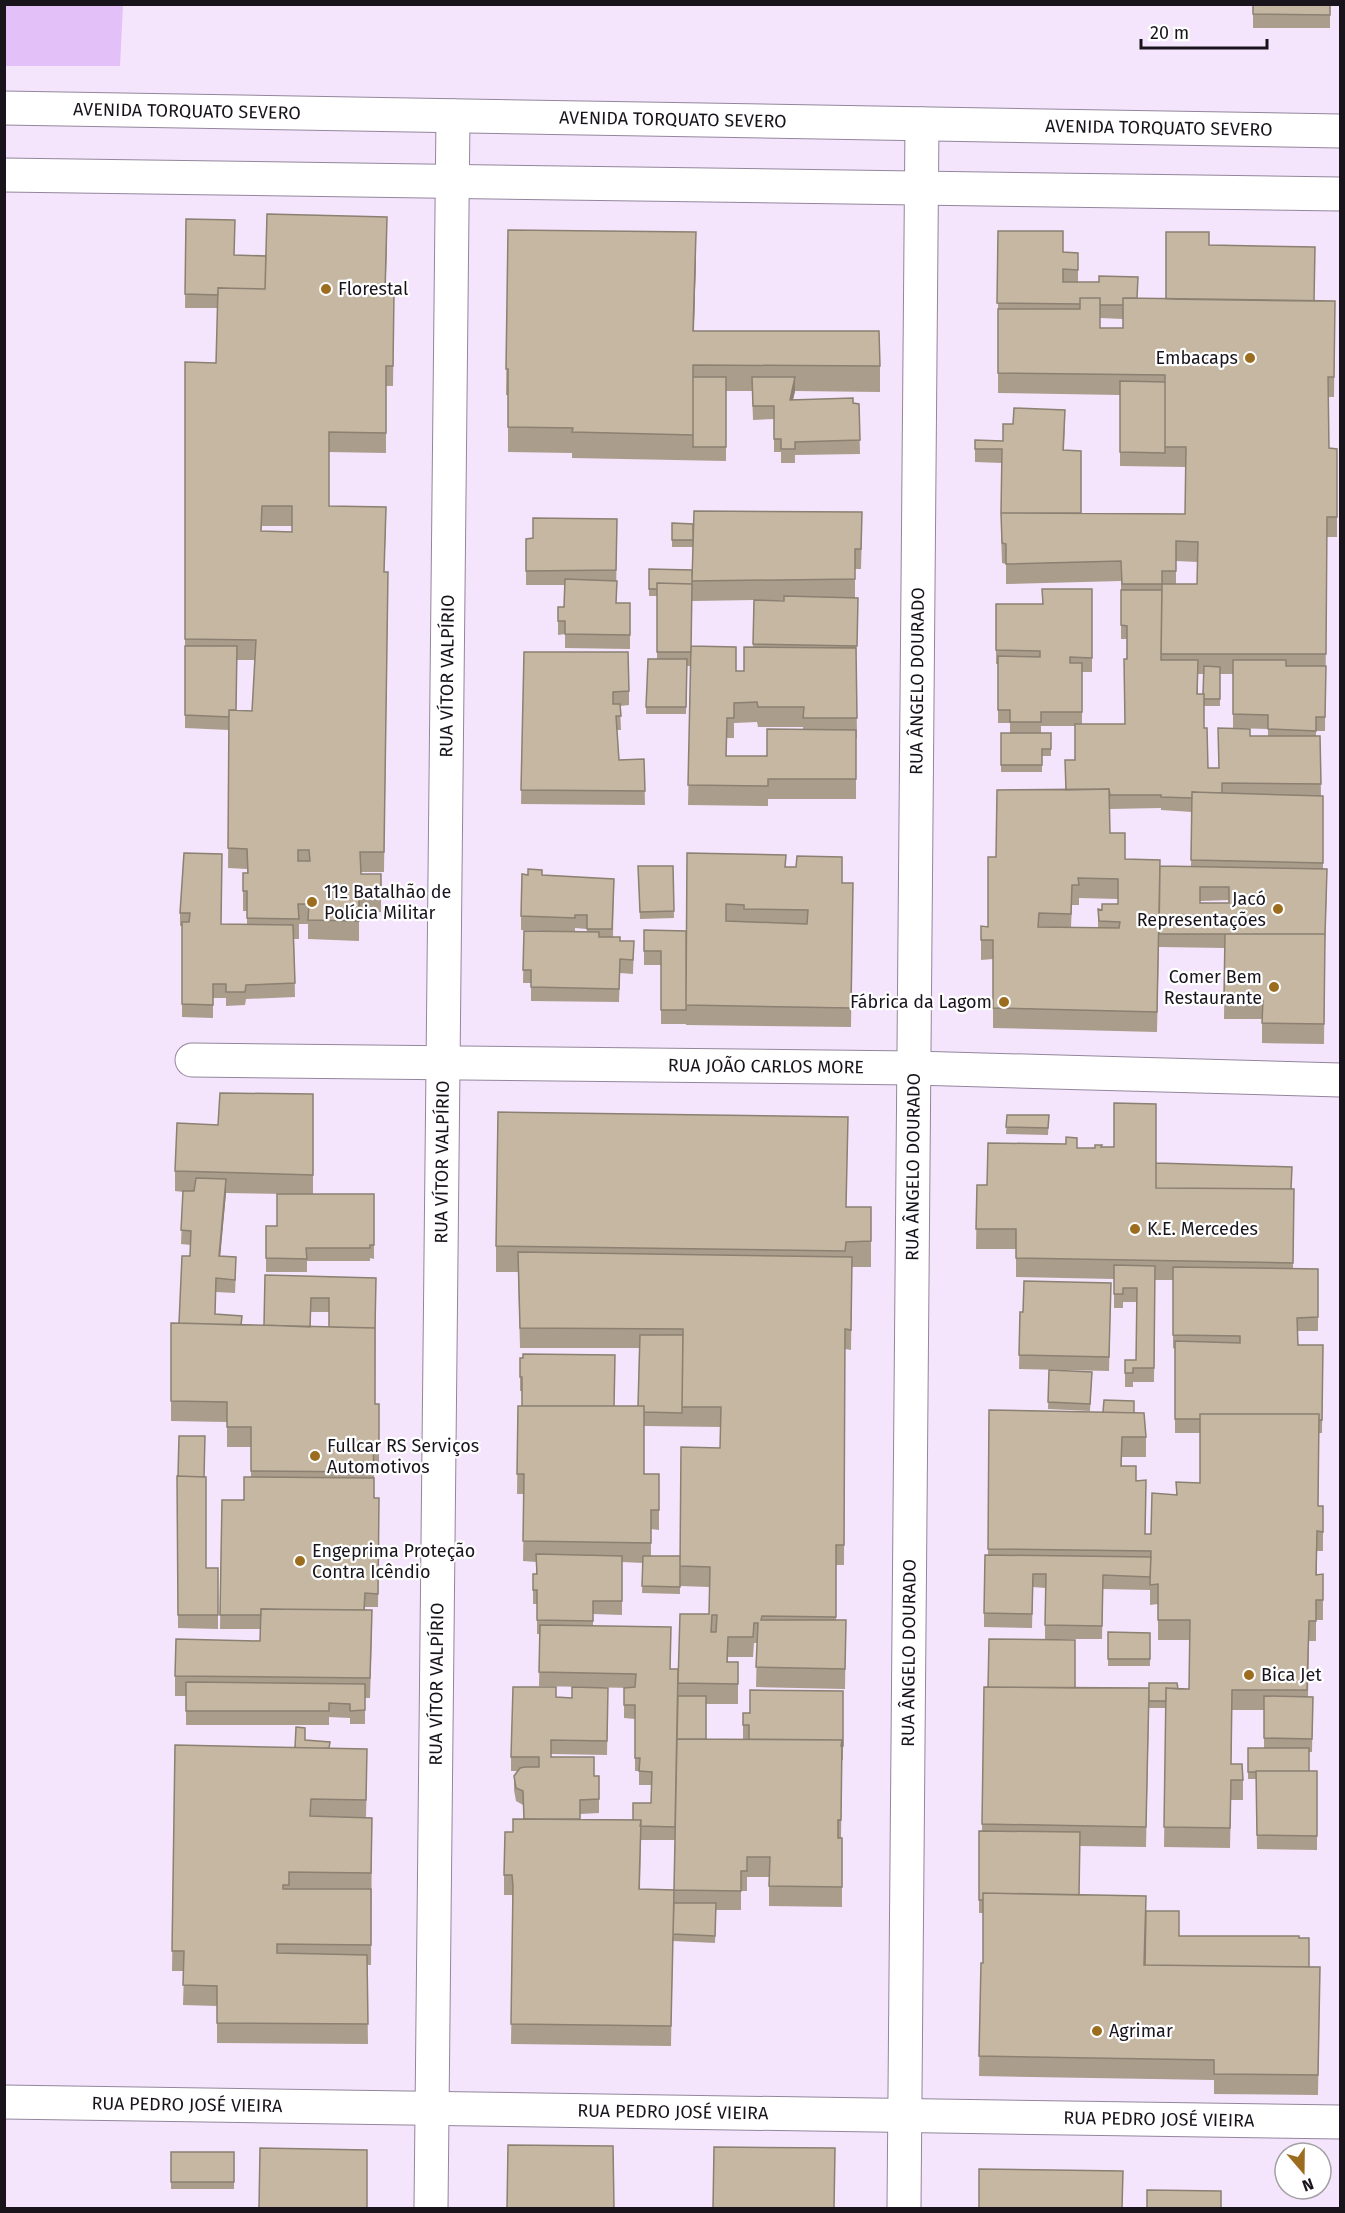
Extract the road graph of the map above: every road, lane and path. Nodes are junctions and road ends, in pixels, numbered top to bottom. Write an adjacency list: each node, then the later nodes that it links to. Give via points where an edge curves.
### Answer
1 (4, 108): 2 (street, AVENIDA TORQUATO SEVERO)
2 (453, 116): 3 (street, AVENIDA TORQUATO SEVERO); 6 (street, RUA VÍTOR VALPÍRIO)
3 (922, 124): 4 (street, AVENIDA TORQUATO SEVERO); 7 (street, RUA ÂNGELO DOURADO)
4 (1341, 132)
5 (4, 176): 6 (street)
6 (453, 182): 7 (street); 10 (street, RUA VÍTOR VALPÍRIO)
7 (921, 188): 8 (street); 11 (street, RUA ÂNGELO DOURADO)
8 (1341, 194)
9 (192, 1060): 10 (street, RUA JOÃO CARLOS MORE)
10 (444, 1063): 11 (street, RUA JOÃO CARLOS MORE); 14 (street, RUA VÍTOR VALPÍRIO)
11 (914, 1068): 12 (street, RUA JOÃO CARLOS MORE); 15 (street, RUA ÂNGELO DOURADO)
12 (1341, 1080)
13 (4, 2102): 14 (street, RUA PEDRO JOSÉ VIEIRA)
14 (432, 2108): 15 (street, RUA PEDRO JOSÉ VIEIRA); 17 (street, RUA VÍTOR VALPÍRIO)
15 (905, 2116): 16 (street, RUA PEDRO JOSÉ VIEIRA); 18 (street, RUA ÂNGELO DOURADO)
16 (1341, 2122)
17 (431, 2208)
18 (904, 2208)

